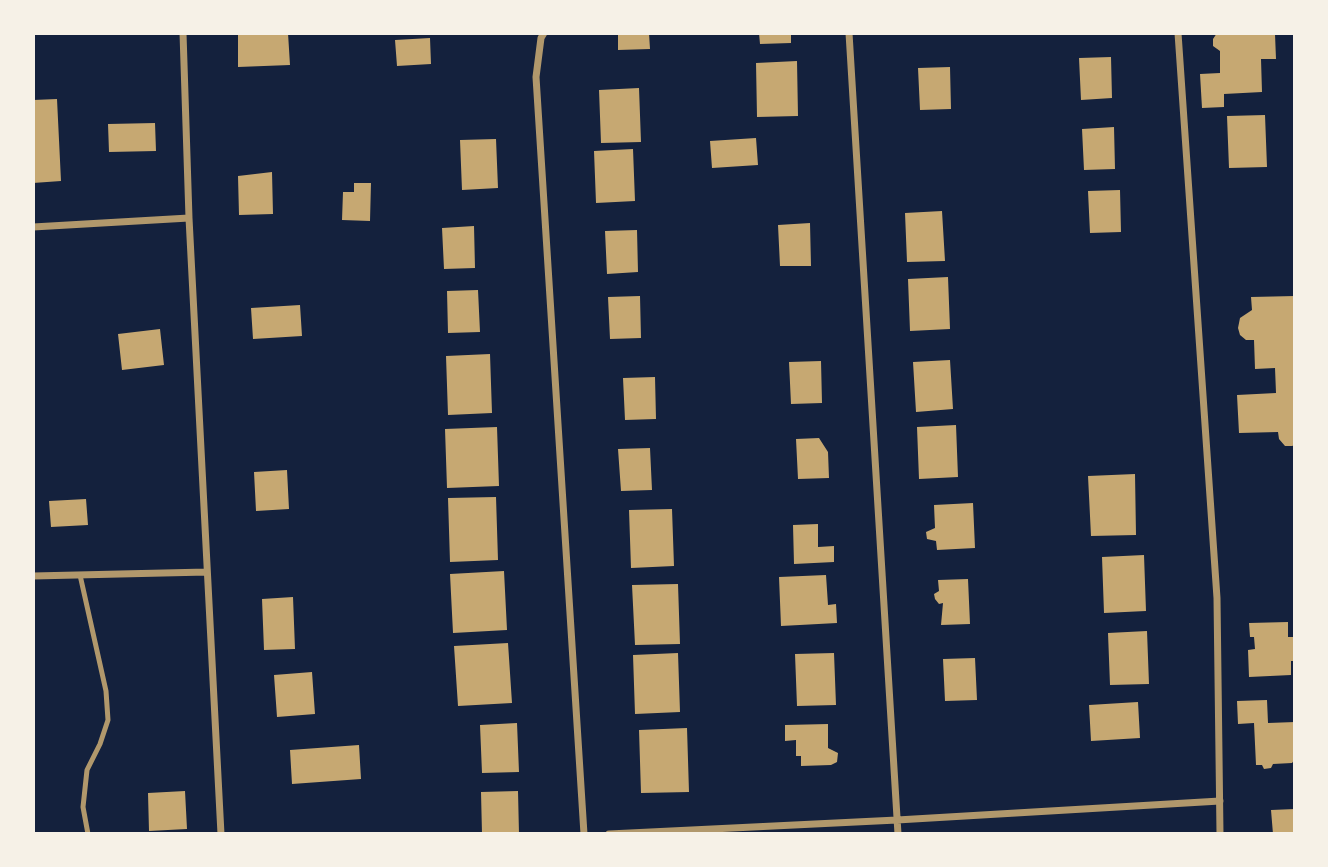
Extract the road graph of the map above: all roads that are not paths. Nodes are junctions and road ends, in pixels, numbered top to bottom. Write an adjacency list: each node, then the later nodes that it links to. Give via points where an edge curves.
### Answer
1 (183, 33): 5 (street)
2 (544, 33): 14 (street, via 537,77)
3 (849, 33): 11 (street)
4 (1178, 33): 10 (street, via 1217,598)
5 (189, 218): 6 (street); 7 (street)
6 (33, 227)
7 (207, 572): 8 (street); 13 (street)
8 (80, 575): 9 (street); 12 (lane, via 106,691 108,720 87,770 83,807)
9 (33, 576)
10 (1220, 800): 11 (street); 17 (street)
11 (897, 820): 15 (street); 16 (street)
12 (88, 834)
13 (221, 834)
14 (584, 834)
15 (609, 834)
16 (898, 834)
17 (1220, 834)

